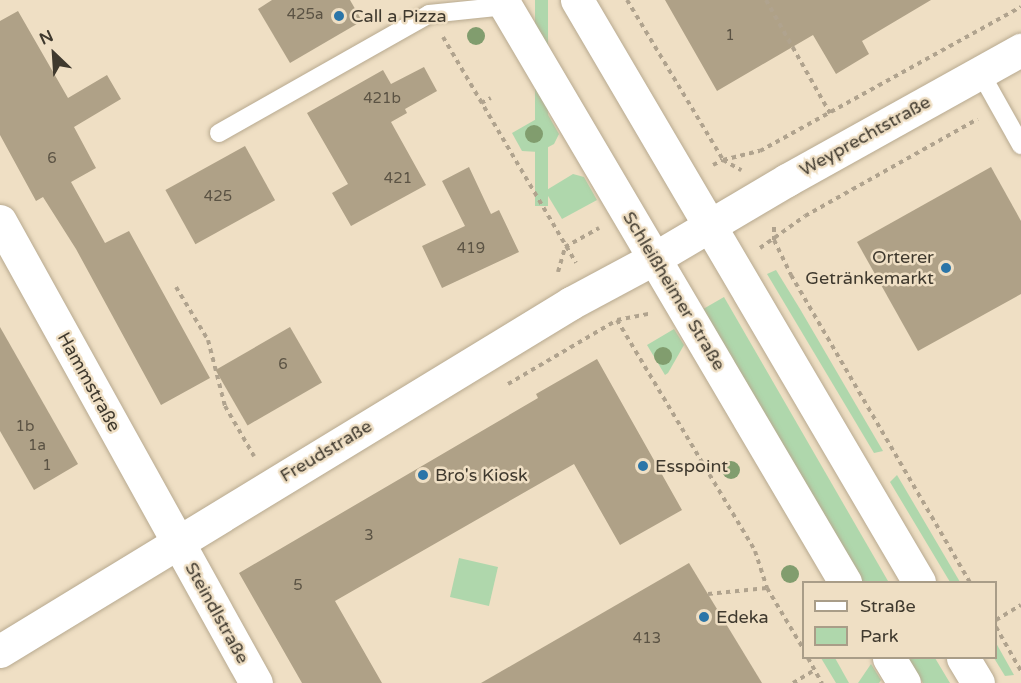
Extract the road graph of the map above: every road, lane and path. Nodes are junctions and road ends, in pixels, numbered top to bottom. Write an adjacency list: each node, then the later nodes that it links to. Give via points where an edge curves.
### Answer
1 (577, 0): 18 (street)
2 (627, 0): 7 (path)
3 (767, 0): 14 (path)
4 (504, 3): 6 (lane); 19 (street, Schleißheimer Straße)
5 (1021, 7): 14 (path)
6 (429, 14): 12 (path); 15 (lane)
7 (655, 48): 9 (path); 14 (path, via 723,160 760,152)
8 (1021, 50): 10 (street, Weyprechtstraße)
9 (649, 52)
10 (980, 72): 13 (lane); 18 (street, Weyprechtstraße)
11 (491, 98): 12 (path)
12 (481, 103): 21 (path)
13 (1000, 106): 16 (lane); 26 (path, via 805,216 774,240)
14 (830, 112)
15 (219, 133)
16 (1021, 145)
17 (0, 221): 23 (street, Hammstraße)
18 (710, 225): 19 (street, Weyprechtstraße); 25 (street)
19 (655, 258): 21 (street, Freudstraße); 24 (street, Schleißheimer Straße)
20 (176, 287): 22 (path, via 208,340 225,406)
21 (594, 289): 23 (street, Freudstraße); 27 (path, via 617,320 755,551)
22 (258, 463)
23 (178, 543): 33 (street, Freudstraße); 39 (street, Steindlstraße)
24 (844, 581)
25 (918, 581)
26 (969, 581)
27 (767, 588): 28 (path); 32 (path)
28 (708, 594)
29 (1021, 605): 30 (path)
30 (997, 619)
31 (997, 629): 38 (path)
32 (802, 647)
33 (0, 651)
34 (809, 659): 37 (path)
35 (890, 659): 42 (street)
36 (964, 659): 43 (street)
37 (815, 670): 40 (path); 41 (path)
38 (1021, 671)
39 (256, 683)
40 (793, 683)
41 (822, 683)
42 (904, 683)
43 (978, 683)

